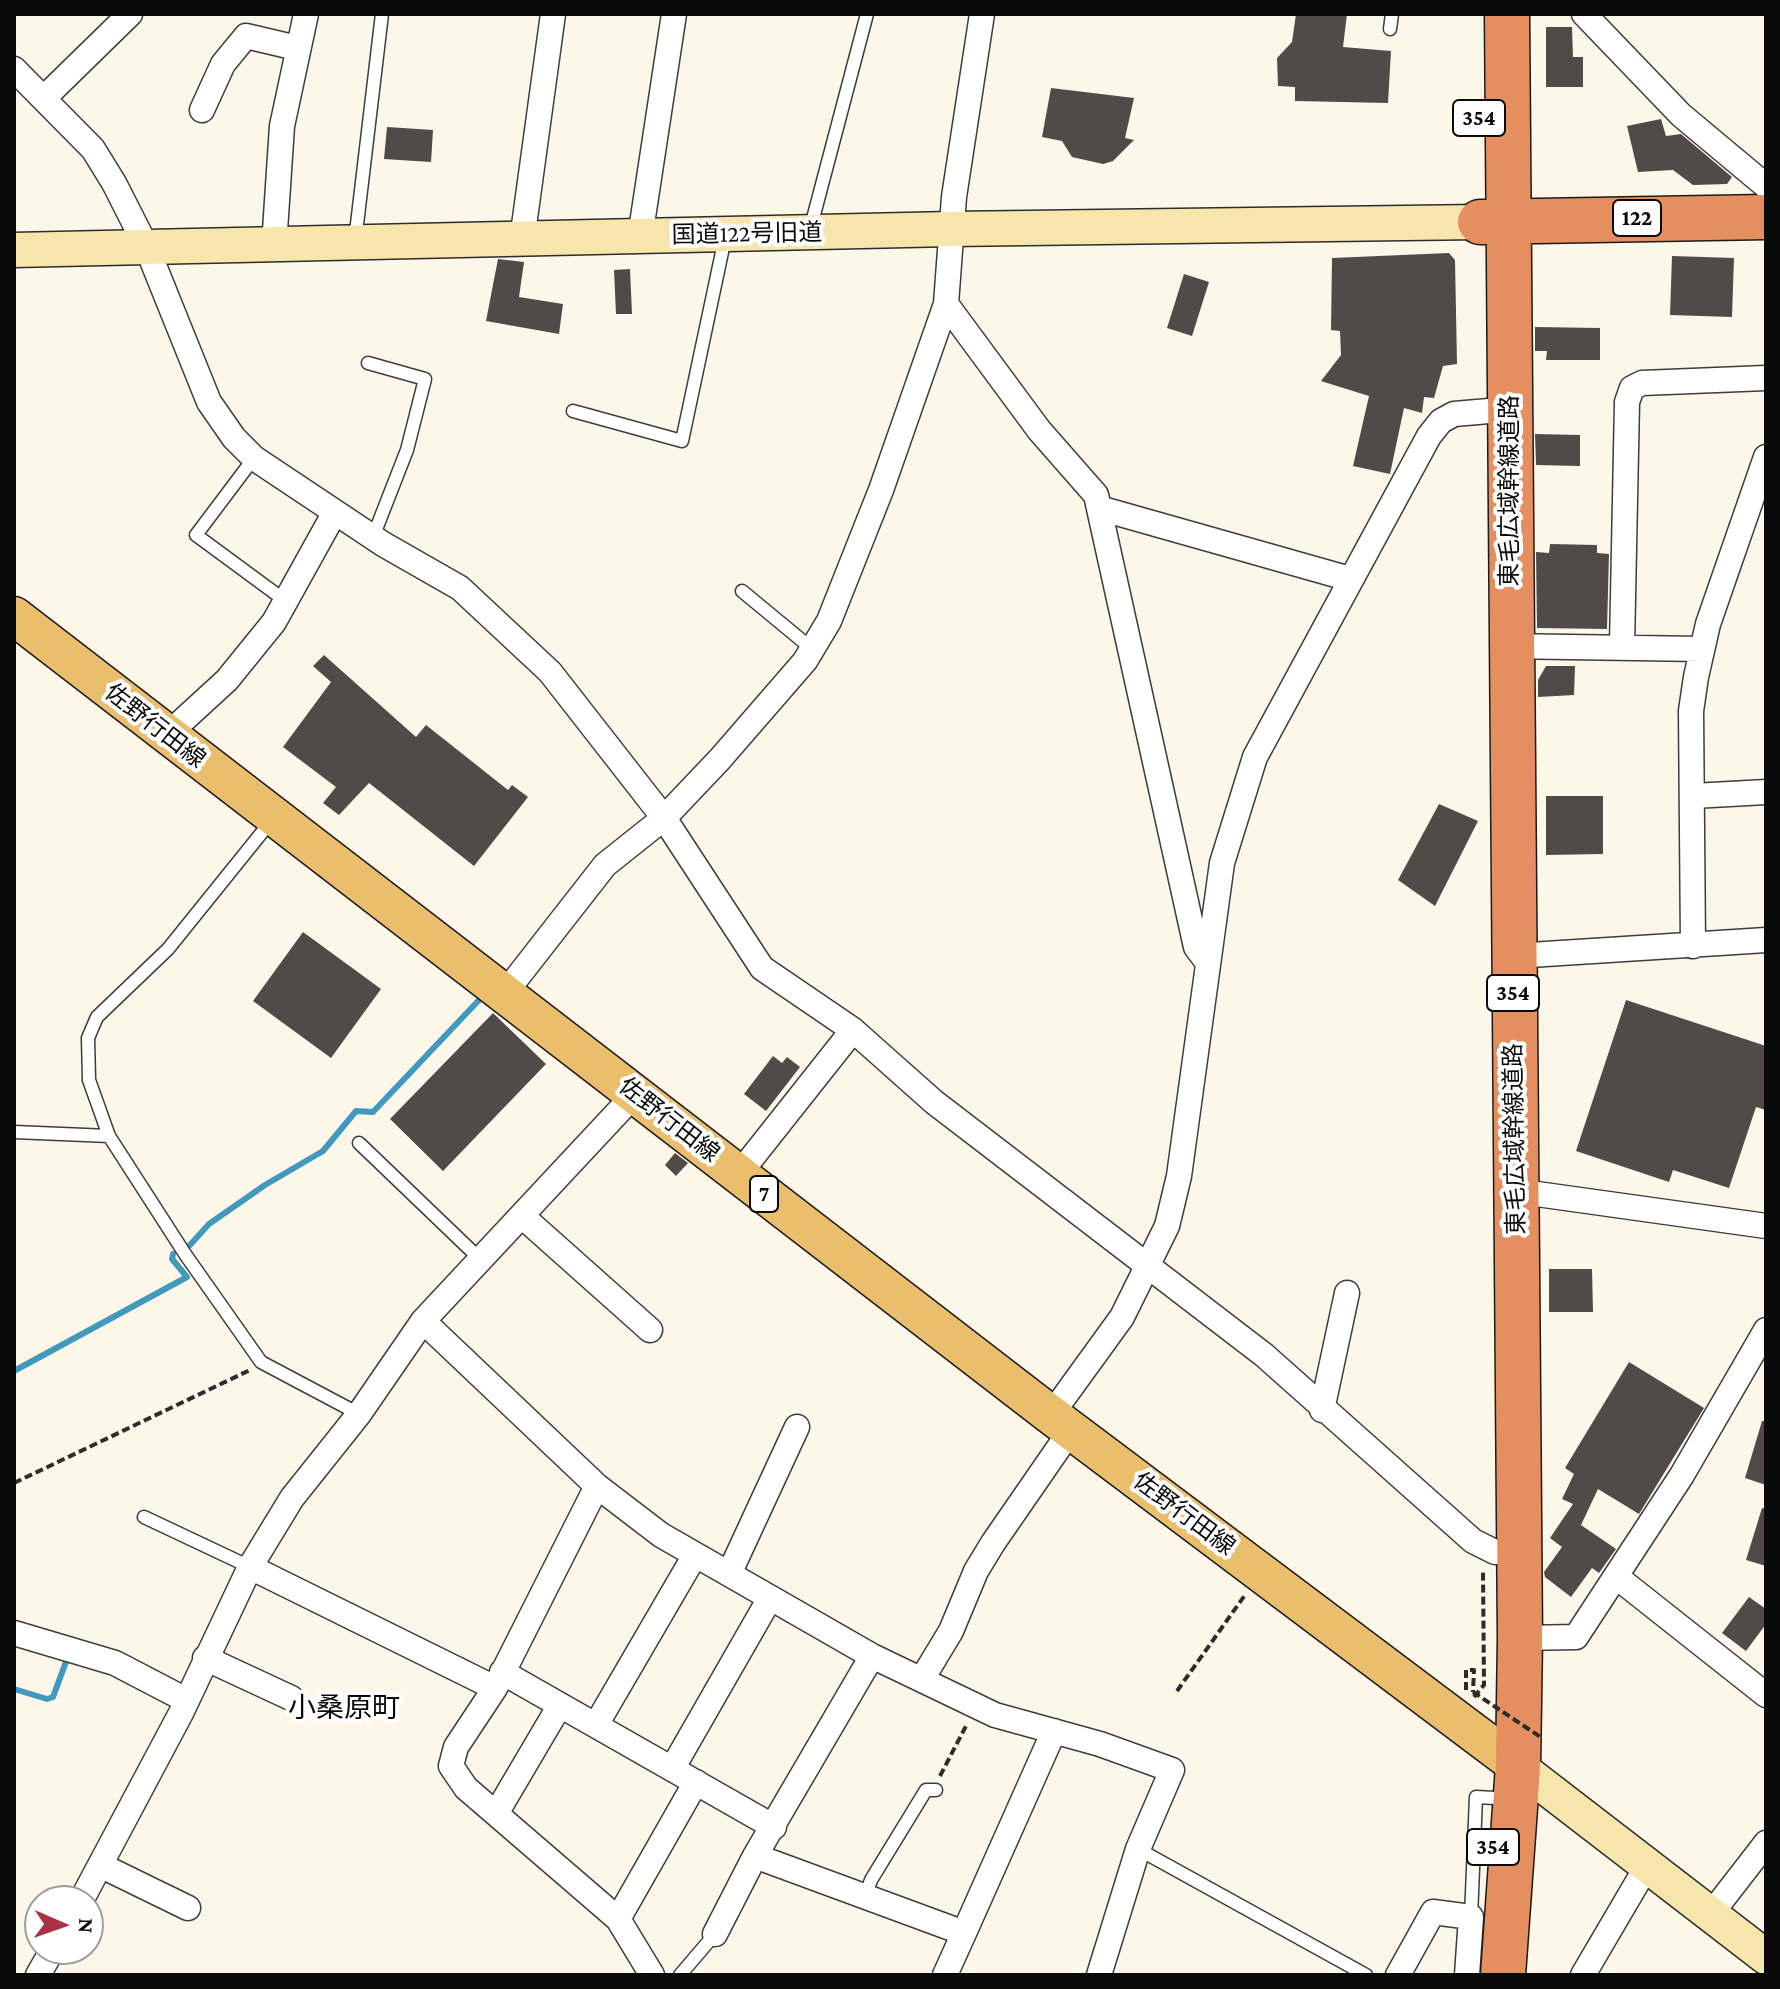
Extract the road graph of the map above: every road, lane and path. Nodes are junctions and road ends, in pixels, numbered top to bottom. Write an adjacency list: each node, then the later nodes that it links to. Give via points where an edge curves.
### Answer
1 (130, 14): 15 (street)
2 (306, 14): 13 (street)
3 (382, 14): 25 (lane)
4 (553, 14): 24 (street)
5 (674, 14): 23 (street)
6 (867, 14): 21 (lane)
7 (982, 14): 20 (street)
8 (1392, 14): 12 (lane)
9 (1478, 14): 19 (highway, 東毛広域幹線道路 / 354)
10 (1507, 14): 19 (highway, 東毛広域幹線道路 / 354)
11 (1584, 14): 17 (street, via 1681,115)
12 (1390, 29)
13 (297, 48): 16 (street, via 246,36 223,64); 26 (street, via 282,126)
14 (14, 69): 15 (street)
15 (44, 98): 27 (street, via 93,149)
16 (202, 110)
17 (1766, 186)
18 (1766, 217): 19 (highway, 122)
19 (1494, 221): 20 (street, 国道122号旧道); 33 (highway, 東毛広域幹線道路 / 354); 43 (highway, 東毛広域幹線道路 / 354)
20 (951, 229): 21 (street, 国道122号旧道); 29 (street)
21 (809, 233): 22 (street, 国道122号旧道)
22 (726, 235): 23 (street, 国道122号旧道); 32 (lane, via 682,441)
23 (640, 237): 24 (street, 国道122号旧道)
24 (522, 240): 25 (street, 国道122号旧道)
25 (355, 244): 26 (street, 国道122号旧道)
26 (274, 246): 27 (street, 国道122号旧道)
27 (147, 248): 28 (street, 国道122号旧道); 35 (street, via 209,402)
28 (14, 250)
29 (946, 304): 36 (street, via 1039,430 1096,495); 45 (street, via 881,490 829,621)
30 (368, 363): 38 (lane, via 425,379 407,450)
31 (1766, 378): 44 (street, via 1642,383 1632,388 1627,402)
32 (573, 411)
33 (1489, 411): 39 (street, via 1454,414 1441,421); 43 (highway, 東毛広域幹線道路 / 354)
34 (1766, 457): 46 (street)
35 (254, 458): 37 (street); 41 (lane, via 196,535)
36 (1099, 508): 39 (street); 55 (street, via 1196,947)
37 (335, 512): 38 (street); 41 (street)
38 (373, 537): 51 (street, via 460,588 493,616 550,672)
39 (1350, 579): 55 (street, via 1255,757 1222,863)
40 (742, 591): 45 (lane)
41 (287, 602): 47 (street, via 227,680)
42 (14, 616): 47 (main road, 佐野行田線 / 7)
43 (1501, 646): 44 (street); 54 (highway, 東毛広域幹線道路 / 354); 80 (highway, 東毛広域幹線道路 / 354)
44 (1622, 646): 46 (street)
45 (811, 648): 51 (street, via 796,672)
46 (1701, 649): 49 (street, via 1691,711)
47 (167, 735): 50 (main road, 佐野行田線 / 7)
48 (1766, 792): 49 (street)
49 (1693, 796): 53 (street)
50 (274, 818): 56 (main road, 佐野行田線 / 7); 60 (lane, via 168,949 97,1017 88,1038 89,1080)
51 (664, 818): 56 (street, via 605,865); 57 (street, via 762,968)
52 (1766, 940): 53 (street)
53 (1693, 946): 54 (street)
54 (1514, 956): 63 (highway, 東毛広域幹線道路 / 354)
55 (1208, 963): 67 (street, via 1179,1176)
56 (505, 993): 58 (main road, 佐野行田線 / 7)
57 (853, 1030): 62 (street); 67 (street, via 934,1102)
58 (635, 1094): 62 (main road, 佐野行田線 / 7); 64 (street)
59 (14, 1132): 60 (lane)
60 (109, 1136): 72 (lane)
61 (359, 1143): 66 (lane)
62 (739, 1174): 75 (main road, 佐野行田線 / 7)
63 (1516, 1195): 65 (street); 88 (highway, 東毛広域幹線道路 / 354)
64 (522, 1216): 66 (street); 70 (street)
65 (1766, 1226)
66 (481, 1260): 69 (street)
67 (1150, 1266): 73 (street, via 1264,1355); 75 (street)
68 (1347, 1293): 73 (street)
69 (423, 1321): 74 (street); 78 (street)
70 (650, 1330)
71 (1766, 1330): 84 (street)
72 (261, 1362): 74 (lane); 77 (path)
73 (1322, 1410): 80 (street, via 1473,1541)
74 (359, 1414): 82 (street, via 292,1498)
75 (1061, 1422): 91 (street); 102 (main road, 佐野行田線 / 7)
76 (797, 1427): 83 (street)
77 (14, 1483)
78 (597, 1486): 81 (street); 92 (street)
79 (144, 1517): 82 (lane)
80 (1495, 1552): 102 (highway, 東毛広域幹線道路 / 354)
81 (695, 1555): 83 (street); 100 (street)
82 (250, 1567): 90 (street); 92 (street)
83 (729, 1574): 86 (street)
84 (1618, 1578): 88 (street, via 1576,1637); 95 (street)
85 (1253, 1583): 93 (path)
86 (770, 1598): 89 (street); 103 (street)
87 (14, 1633): 97 (street, via 115,1663)
88 (1520, 1638): 102 (highway, 東毛広域幹線道路 / 354)
89 (872, 1656): 91 (street); 107 (street)
90 (205, 1658): 96 (street); 97 (street)
91 (922, 1679): 99 (street)
92 (498, 1680): 98 (street); 106 (street, via 456,1747 451,1766 466,1788)
93 (1177, 1691)
94 (1466, 1691): 102 (path, bridge, via 1466,1670 1474,1670 1473,1692)
95 (1766, 1695)
96 (291, 1698)
97 (186, 1700): 111 (street)
98 (560, 1705): 100 (street); 106 (street)
99 (976, 1706): 101 (street); 105 (path)
100 (596, 1725): 103 (street)
101 (1054, 1731): 109 (street, via 1172,1770); 118 (street)
102 (1513, 1763): 112 (street); 120 (highway, 東毛広域幹線道路 / 354)
103 (672, 1769): 104 (street)
104 (696, 1782): 107 (street); 117 (street)
105 (936, 1790): 114 (lane, via 926,1790)
106 (497, 1812): 117 (street)
107 (774, 1827): 110 (street)
108 (1766, 1843): 116 (street)
109 (1138, 1849): 125 (street); 126 (lane)
110 (755, 1856): 114 (street); 119 (street)
111 (102, 1866): 113 (street); 115 (street)
112 (1647, 1866): 116 (street); 128 (street)
113 (91, 1885)
114 (865, 1897): 118 (street)
115 (188, 1908)
116 (1711, 1914): 121 (street)
117 (618, 1919): 122 (street)
118 (964, 1933): 124 (street)
119 (715, 1934): 123 (lane)
120 (1487, 1956): 127 (street, via 1433,1912)
121 (1766, 1957)
122 (652, 1975)
123 (680, 1975)
124 (945, 1975)
125 (1099, 1975)
126 (1366, 1975)
127 (1398, 1975)
128 (1583, 1975)

